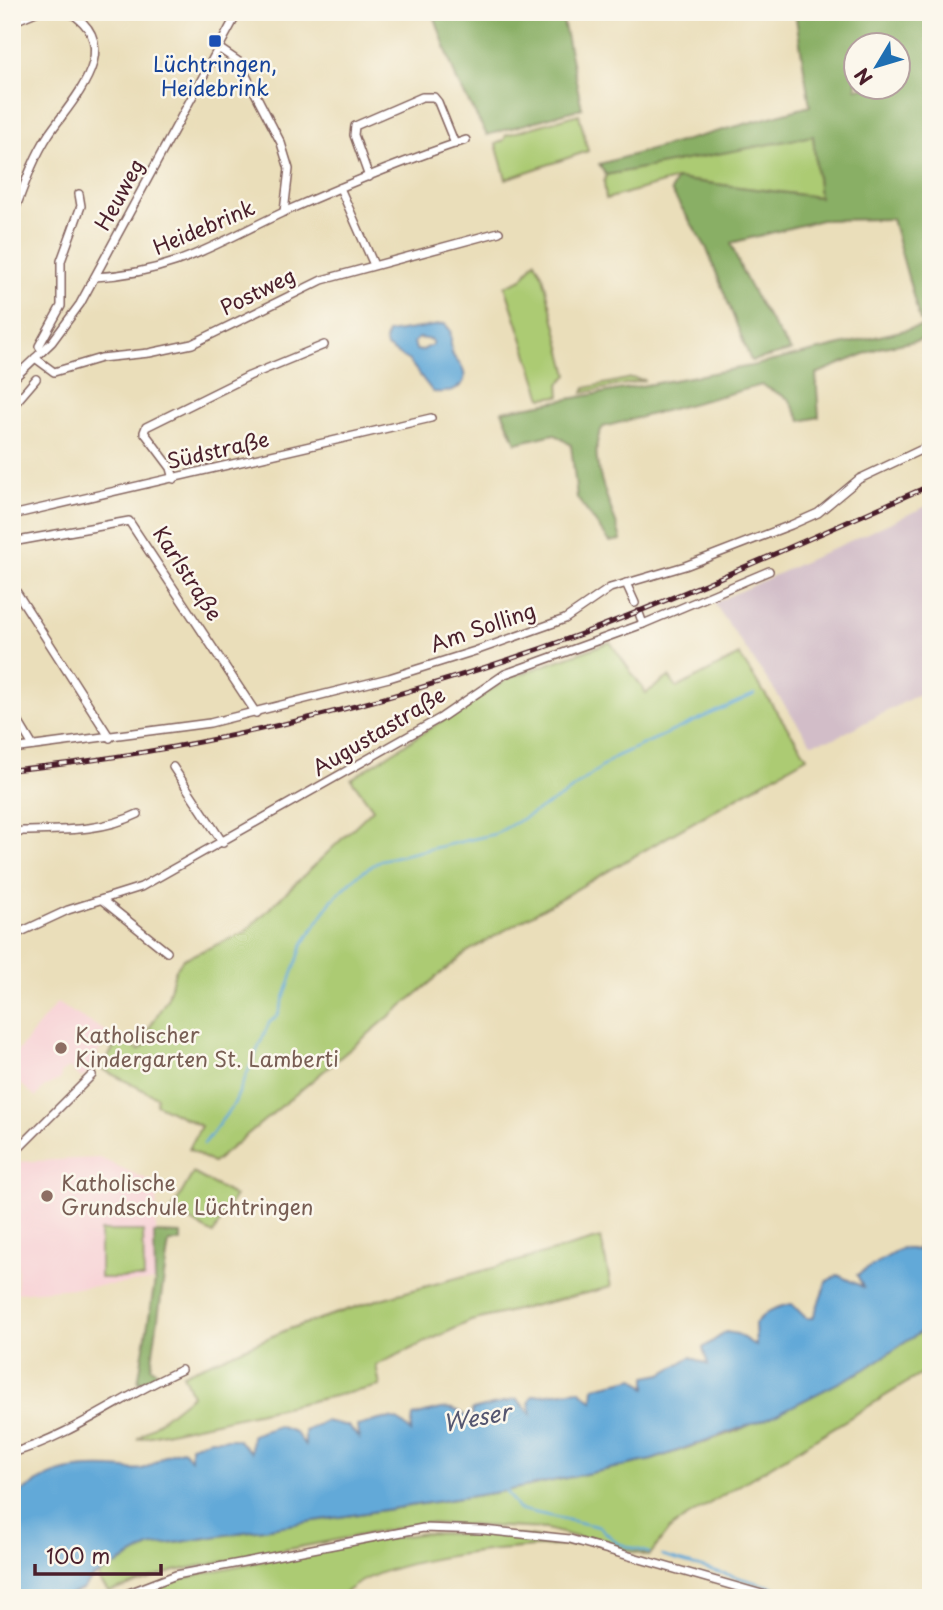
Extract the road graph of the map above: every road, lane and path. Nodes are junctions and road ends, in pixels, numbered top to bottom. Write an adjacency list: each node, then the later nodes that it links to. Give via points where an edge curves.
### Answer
1 (36, 12): 4 (street)
2 (69, 12): 12 (street, via 95,42 94,59 84,86 30,168)
3 (237, 12): 5 (street, Heuweg)
4 (12, 22)
5 (220, 49): 11 (street, Heidebrink, via 239,62 281,143 289,169); 15 (street, Heuweg)
6 (466, 140): 7 (street, Heidebrink)
7 (454, 144): 8 (street, Heidebrink); 8 (street, via 438,102 434,97 422,97 355,126)
8 (369, 177): 9 (street, Heidebrink)
9 (340, 188): 11 (street, Heidebrink); 14 (street)
10 (79, 194): 17 (street, via 81,206 61,261 61,306 39,346)
11 (284, 212): 15 (street, Heidebrink, via 172,265)
12 (12, 218)
13 (499, 232): 14 (street, Postweg)
14 (374, 265): 18 (street, Postweg, via 322,280 192,344 101,358 65,372 54,372)
15 (96, 277): 17 (street, Heuweg, via 64,327)
16 (324, 345): 24 (street, via 146,427 144,432)
17 (42, 351): 18 (street, Heuweg)
18 (35, 358): 20 (street, Heuweg)
19 (36, 379): 21 (street)
20 (12, 380)
21 (12, 407)
22 (431, 418): 24 (street, Südstraße)
23 (931, 445): 28 (street, Am Solling, via 859,479 818,513 685,566)
24 (174, 479): 25 (street, Südstraße)
25 (12, 515)
26 (12, 542): 35 (street, Karlstraße, via 129,521)
27 (769, 571): 33 (street, Augustastraße)
28 (626, 583): 31 (street); 35 (street, Am Solling, via 610,588 565,619 389,678)
29 (12, 585): 30 (street)
30 (16, 599): 36 (street)
31 (635, 603)
32 (639, 613): 33 (street)
33 (643, 625): 42 (street, Augustastraße, via 505,674 442,717)
34 (12, 711): 37 (street)
35 (256, 713): 36 (street, Am Solling)
36 (110, 738): 37 (street, Am Solling)
37 (33, 746): 38 (street, Am Solling)
38 (12, 749)
39 (173, 767): 42 (street)
40 (138, 814): 41 (street, via 95,829 22,831)
41 (12, 836)
42 (223, 843): 43 (street, Augustastraße, via 141,887)
43 (102, 900): 44 (street, Augustastraße); 45 (street)
44 (12, 936)
45 (167, 951)
46 (92, 1075): 47 (street)
47 (12, 1155)
48 (181, 1370): 49 (street)
49 (12, 1453)
50 (116, 1598): 51 (street, via 176,1575 423,1528 570,1539)
51 (776, 1598)

